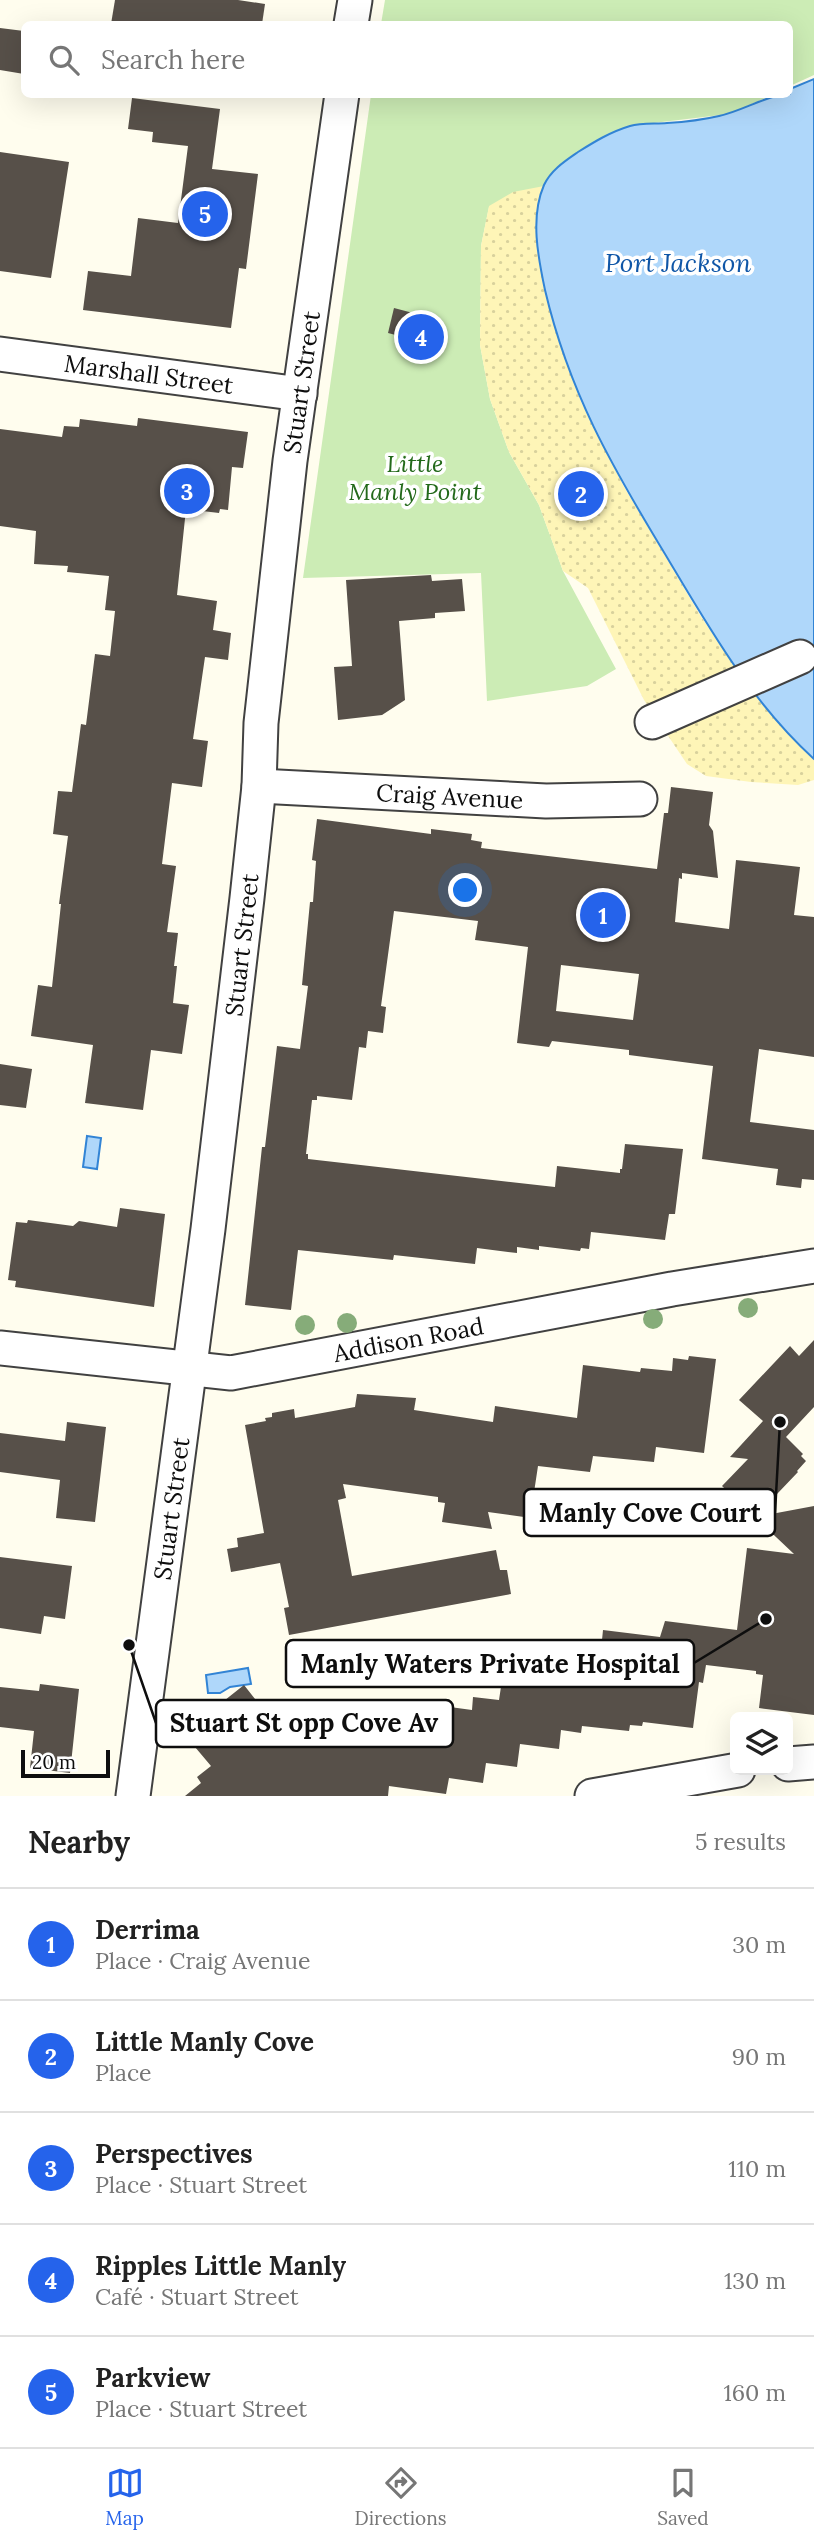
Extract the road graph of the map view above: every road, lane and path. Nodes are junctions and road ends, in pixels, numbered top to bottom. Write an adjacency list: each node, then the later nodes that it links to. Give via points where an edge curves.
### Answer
1 (355, 0): 2 (street)
2 (352, 21)
3 (341, 98): 5 (street, Stuart Street)
4 (0, 354): 5 (street, Marshall Street)
5 (300, 394): 8 (street, Stuart Street, via 261,723)
6 (800, 657): 7 (street)
7 (652, 722)
8 (259, 786): 9 (street, Craig Avenue, via 546,801); 12 (street, Stuart Street)
9 (640, 799)
10 (814, 1266): 12 (street, Addison Road, via 231,1373)
11 (0, 1348): 12 (street, Addison Road)
12 (190, 1369): 16 (street, Stuart Street)
13 (814, 1762): 14 (street)
14 (793, 1764)
15 (730, 1771): 17 (street)
16 (133, 1796)
17 (592, 1796)

